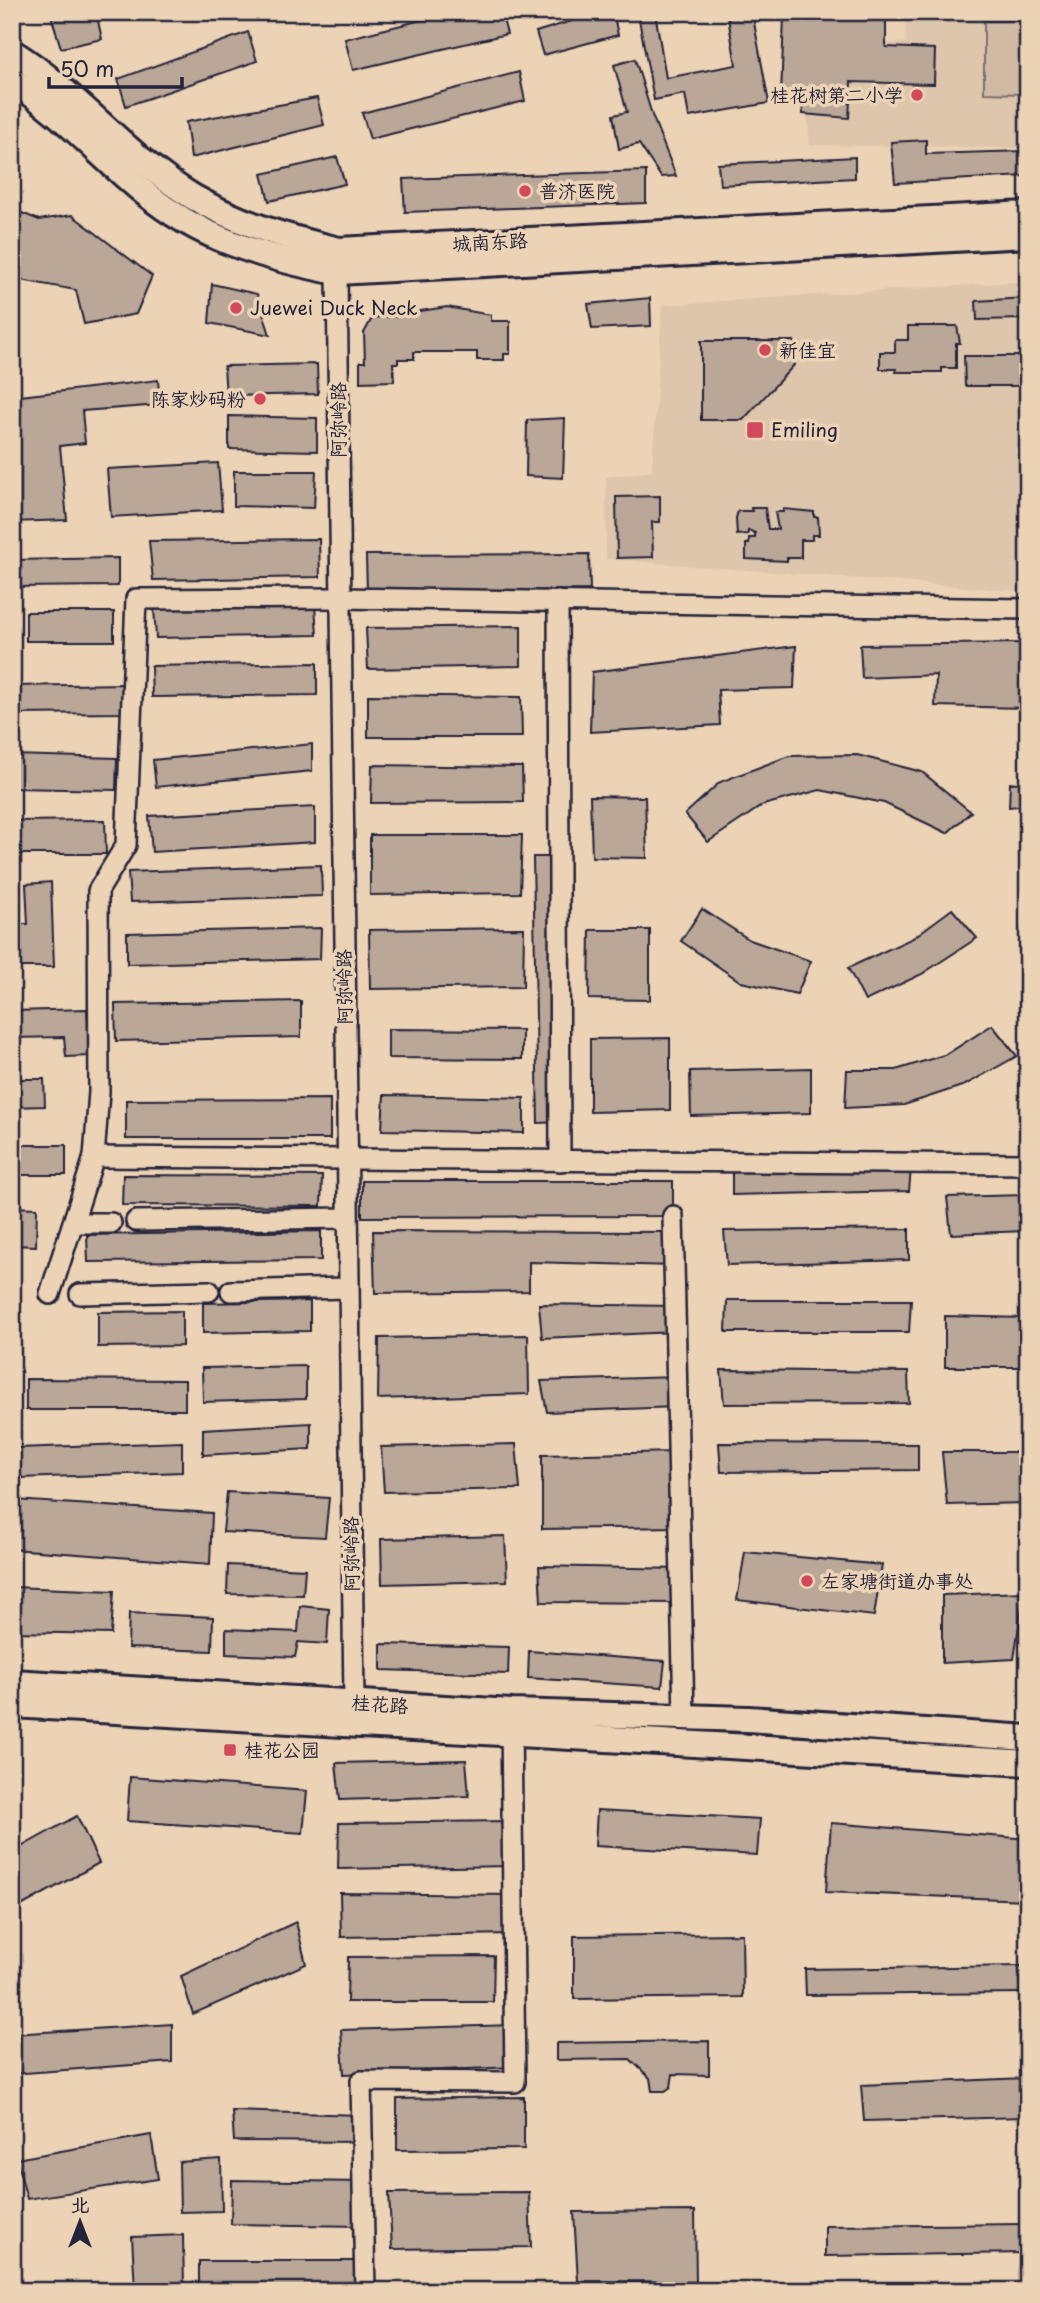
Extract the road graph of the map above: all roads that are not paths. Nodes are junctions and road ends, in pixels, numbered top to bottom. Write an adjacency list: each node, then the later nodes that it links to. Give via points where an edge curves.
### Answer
1 (12, 52): 3 (main road, 城南东路, via 58,84 193,197 243,222 339,250)
2 (12, 80): 5 (main road, 城南东路, via 55,110 138,187 181,218 245,250)
3 (1028, 214)
4 (1028, 235): 5 (main road, 城南东路)
5 (337, 272): 6 (street, 阿弥岭路)
6 (339, 598): 7 (street); 9 (street, via 136,599 126,845 98,891 99,1093); 10 (street, 阿弥岭路)
7 (558, 601): 8 (street); 11 (street)
8 (1028, 609)
9 (94, 1157): 10 (street); 16 (street)
10 (346, 1160): 11 (street); 14 (street, 阿弥岭路)
11 (560, 1161): 12 (street)
12 (1028, 1164)
13 (673, 1216): 26 (street)
14 (347, 1218): 15 (street); 18 (street, 阿弥岭路)
15 (136, 1221)
16 (74, 1223): 17 (street); 21 (street)
17 (111, 1223)
18 (348, 1288): 20 (street); 24 (street, 阿弥岭路)
19 (209, 1291): 22 (street)
20 (231, 1291)
21 (50, 1294)
22 (80, 1294)
23 (12, 1682): 24 (main road, 桂花路)
24 (354, 1702): 27 (main road, 桂花路)
25 (12, 1705): 27 (main road, 桂花路)
26 (684, 1718): 27 (main road, 桂花路); 28 (main road, via 739,1709); 29 (main road, 桂花路)
27 (511, 1724): 30 (main road, 桂花路); 33 (street, via 515,2082 361,2081)
28 (1028, 1725)
29 (1028, 1738)
30 (685, 1743): 31 (main road); 32 (main road, via 737,1759)
31 (1028, 1763)
32 (1028, 1776)
33 (365, 2291)

